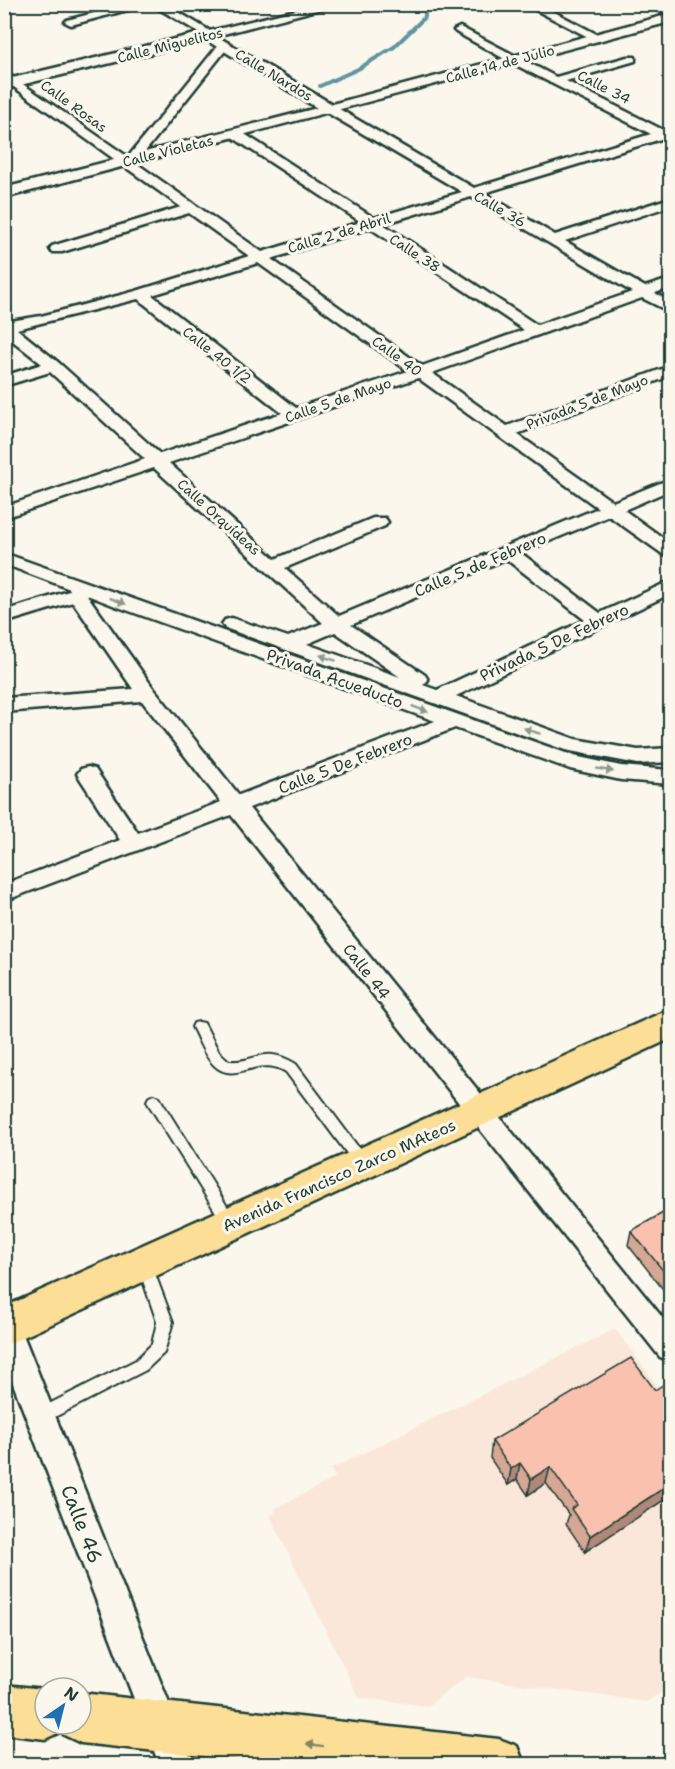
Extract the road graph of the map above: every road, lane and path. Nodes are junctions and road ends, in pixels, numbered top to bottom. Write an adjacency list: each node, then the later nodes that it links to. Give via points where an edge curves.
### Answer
1 (145, 4): 8 (street)
2 (156, 4): 10 (street, Calle Nardos)
3 (335, 4): 10 (street, Calle Miguelitos)
4 (529, 4): 11 (street)
5 (651, 4): 6 (street)
6 (670, 13)
7 (670, 18): 11 (street, Calle 14 de Julio)
8 (71, 22)
9 (460, 30): 14 (street, Calle 34)
10 (208, 35): 12 (street, Calle Nardos); 15 (street, Calle Miguelitos)
11 (598, 38): 14 (street, Calle 14 de Julio)
12 (224, 45): 17 (street, Calle Nardos); 20 (street)
13 (631, 59): 16 (street)
14 (514, 60): 16 (street, Calle 34); 17 (street, Calle 14 de Julio)
15 (8, 80): 20 (street, Calle Rosas)
16 (558, 81): 19 (street, Calle 34)
17 (330, 109): 18 (street, Calle Violetas); 21 (street, Calle 36)
18 (236, 134): 20 (street, Calle Violetas); 25 (street, Calle 38)
19 (668, 135): 21 (street, Calle 2 de Abril)
20 (128, 161): 22 (street, Calle Violetas); 24 (street, Calle 40)
21 (472, 192): 25 (street, Calle 2 de Abril); 26 (street, Calle 36)
22 (4, 193)
23 (670, 202): 26 (street)
24 (192, 208): 27 (street); 28 (street, Calle 40)
25 (370, 224): 28 (street, Calle 2 de Abril); 34 (street, Calle 38)
26 (554, 240): 30 (street, Calle 36)
27 (57, 249)
28 (261, 257): 31 (street, Calle 2 de Abril); 37 (street, Calle 40)
29 (670, 283): 30 (street, Calle 5 de Mayo)
30 (643, 292): 32 (street, Calle 36); 34 (street, Calle 5 de Mayo)
31 (141, 294): 33 (street, Calle 2 de Abril); 39 (street, Calle 40 1/2)
32 (670, 308)
33 (5, 327): 35 (street, Calle Orquídeas)
34 (536, 331): 37 (street, Calle 5 de Mayo)
35 (53, 366): 38 (street); 41 (street, Calle Orquídeas)
36 (670, 371): 40 (street, Privada 5 de Mayo)
37 (419, 372): 39 (street, Calle 5 de Mayo); 40 (street, Calle 40)
38 (4, 381)
39 (294, 415): 41 (street, Calle 5 de Mayo)
40 (504, 433): 43 (street, Calle 40)
41 (157, 461): 44 (street, Calle 5 de Mayo); 50 (street, Calle Orquídeas)
42 (670, 484): 43 (street, Calle 5 de Febrero)
43 (611, 509): 47 (street, Calle 40); 48 (street, Calle 5 de Febrero)
44 (4, 513)
45 (379, 522): 50 (street)
46 (4, 544): 56 (street, Privada Acueducto)
47 (670, 550)
48 (508, 552): 54 (street); 55 (street, Calle 5 de Febrero)
49 (4, 558): 52 (street, Privada Acueducto)
50 (273, 566): 55 (street, Calle Orquídeas)
51 (670, 587): 54 (street, Privada 5 De Febrero)
52 (79, 591): 53 (street); 57 (street, Privada Acueducto, one-way to 57); 58 (street, Calle 44)
53 (4, 617)
54 (598, 621): 59 (street, Privada 5 De Febrero)
55 (336, 624): 56 (street, Calle 5 de Febrero); 59 (street, Calle Orquídeas)
56 (289, 644): 57 (street, Privada Acueducto, one-way to 56)
57 (352, 675): 59 (street, Privada Acueducto); 61 (street, Privada Acueducto, one-way to 61)
58 (147, 694): 60 (street); 65 (street, Calle 44)
59 (441, 696): 62 (street, Privada Acueducto, one-way to 59, via 638,757 572,746)
60 (4, 705)
61 (454, 721): 64 (street, Privada Acueducto, one-way to 64, via 578,764); 65 (street, Calle 5 De Febrero)
62 (670, 755)
63 (88, 774): 66 (street)
64 (670, 777)
65 (235, 805): 66 (street, Calle 5 De Febrero); 71 (street, Calle 44)
66 (134, 844): 67 (street, Calle 5 De Febrero)
67 (4, 893)
68 (670, 1023): 71 (main road, Avenida Francisco Zarco MAteos)
69 (199, 1027): 72 (lane, via 223,1066 234,1069 262,1060 279,1061 291,1068)
70 (154, 1101): 73 (lane)
71 (478, 1112): 72 (main road, Avenida Francisco Zarco MAteos); 76 (street, Calle 44)
72 (363, 1164): 73 (main road, Avenida Francisco Zarco MAteos)
73 (230, 1224): 74 (main road, Avenida Francisco Zarco MAteos)
74 (144, 1263): 75 (main road, Avenida Francisco Zarco MAteos); 77 (lane, via 165,1322 159,1348 141,1365)
75 (5, 1325): 77 (street, Calle 46)
76 (670, 1348)
77 (41, 1416): 81 (street, Calle 46)
78 (4, 1709): 79 (main road)
79 (33, 1713)
80 (93, 1722): 81 (main road)
81 (168, 1745): 82 (main road, one-way to 81)
82 (417, 1761): 83 (main road)
83 (499, 1764)

